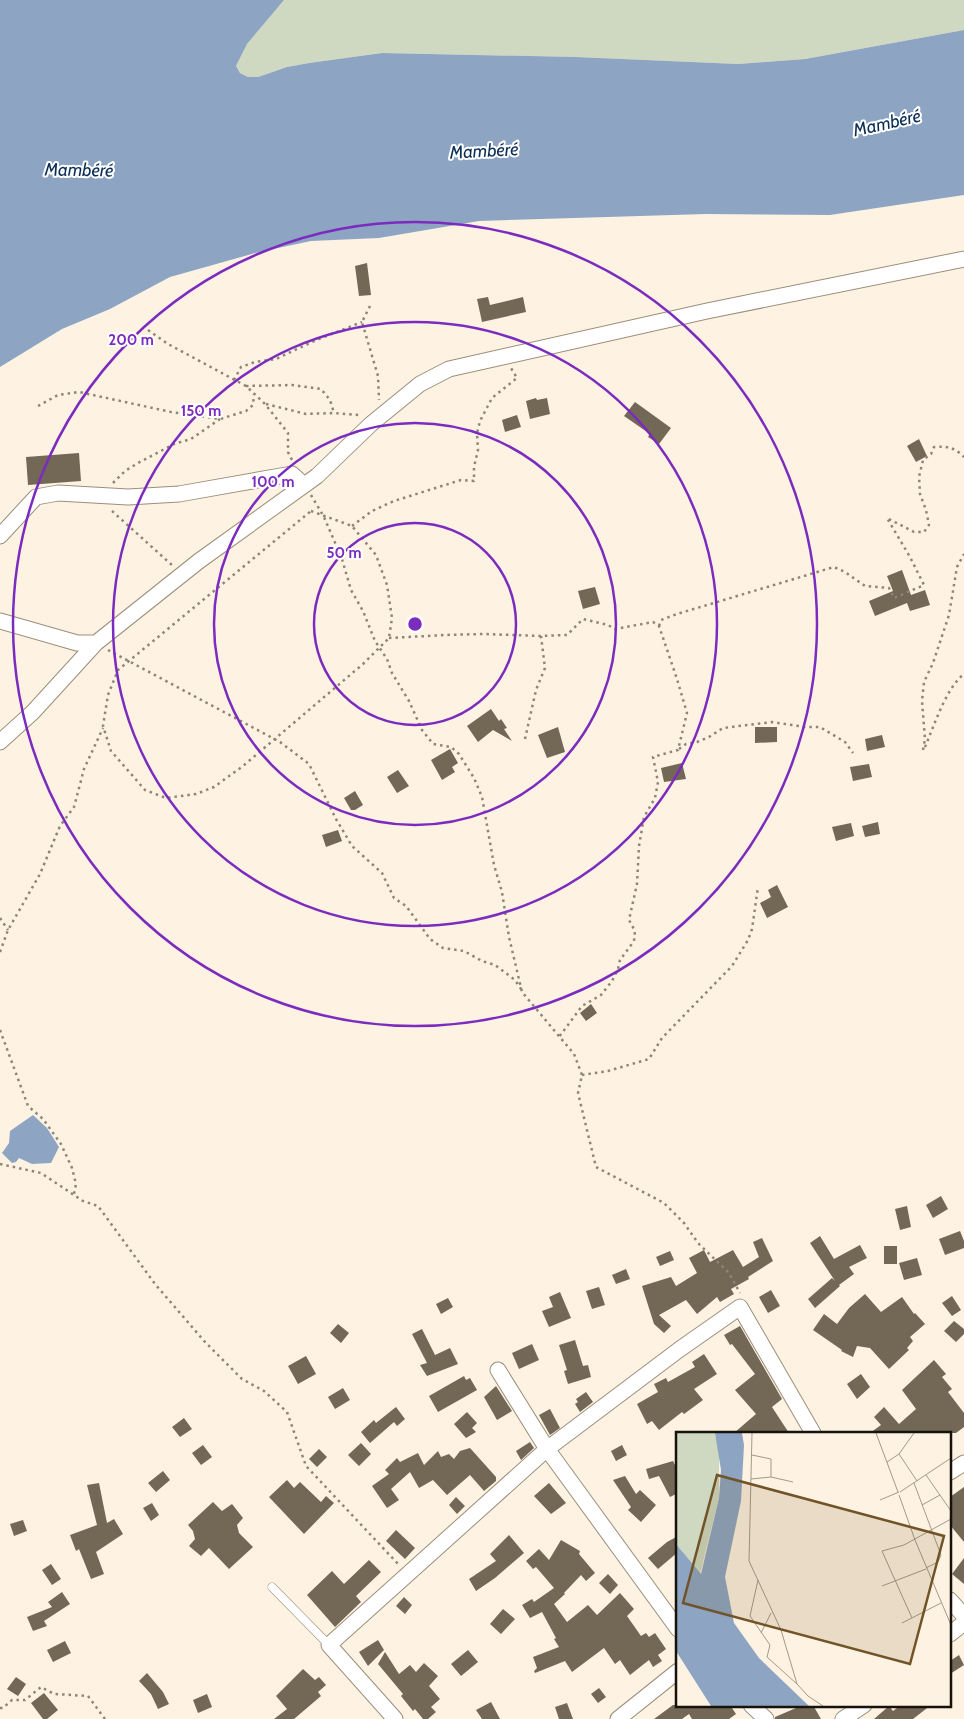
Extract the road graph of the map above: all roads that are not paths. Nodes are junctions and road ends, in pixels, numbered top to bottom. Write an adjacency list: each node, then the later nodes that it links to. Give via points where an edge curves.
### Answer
1 (964, 259): 2 (street, via 707,310 449,369 420,384)
2 (304, 485): 3 (street, via 292,474 178,494 128,497 58,493 36,497); 5 (street, via 199,561)
3 (0, 536)
4 (0, 621): 5 (street, via 77,643)
5 (96, 643): 6 (street, via 34,712)
6 (0, 742)
7 (498, 1370): 9 (street)
8 (812, 1432): 9 (street, via 740,1307)
9 (547, 1449): 16 (street); 18 (street)
10 (964, 1463): 11 (street)
11 (952, 1471)
12 (272, 1587): 18 (lane)
13 (952, 1602): 14 (street)
14 (964, 1616)
15 (964, 1623): 17 (street)
16 (676, 1626)
17 (952, 1632)
18 (329, 1645): 22 (street)
19 (676, 1673): 23 (street)
20 (752, 1706): 24 (street)
21 (862, 1706): 25 (street)
22 (395, 1719)
23 (618, 1719)
24 (766, 1719)
25 (843, 1719)

